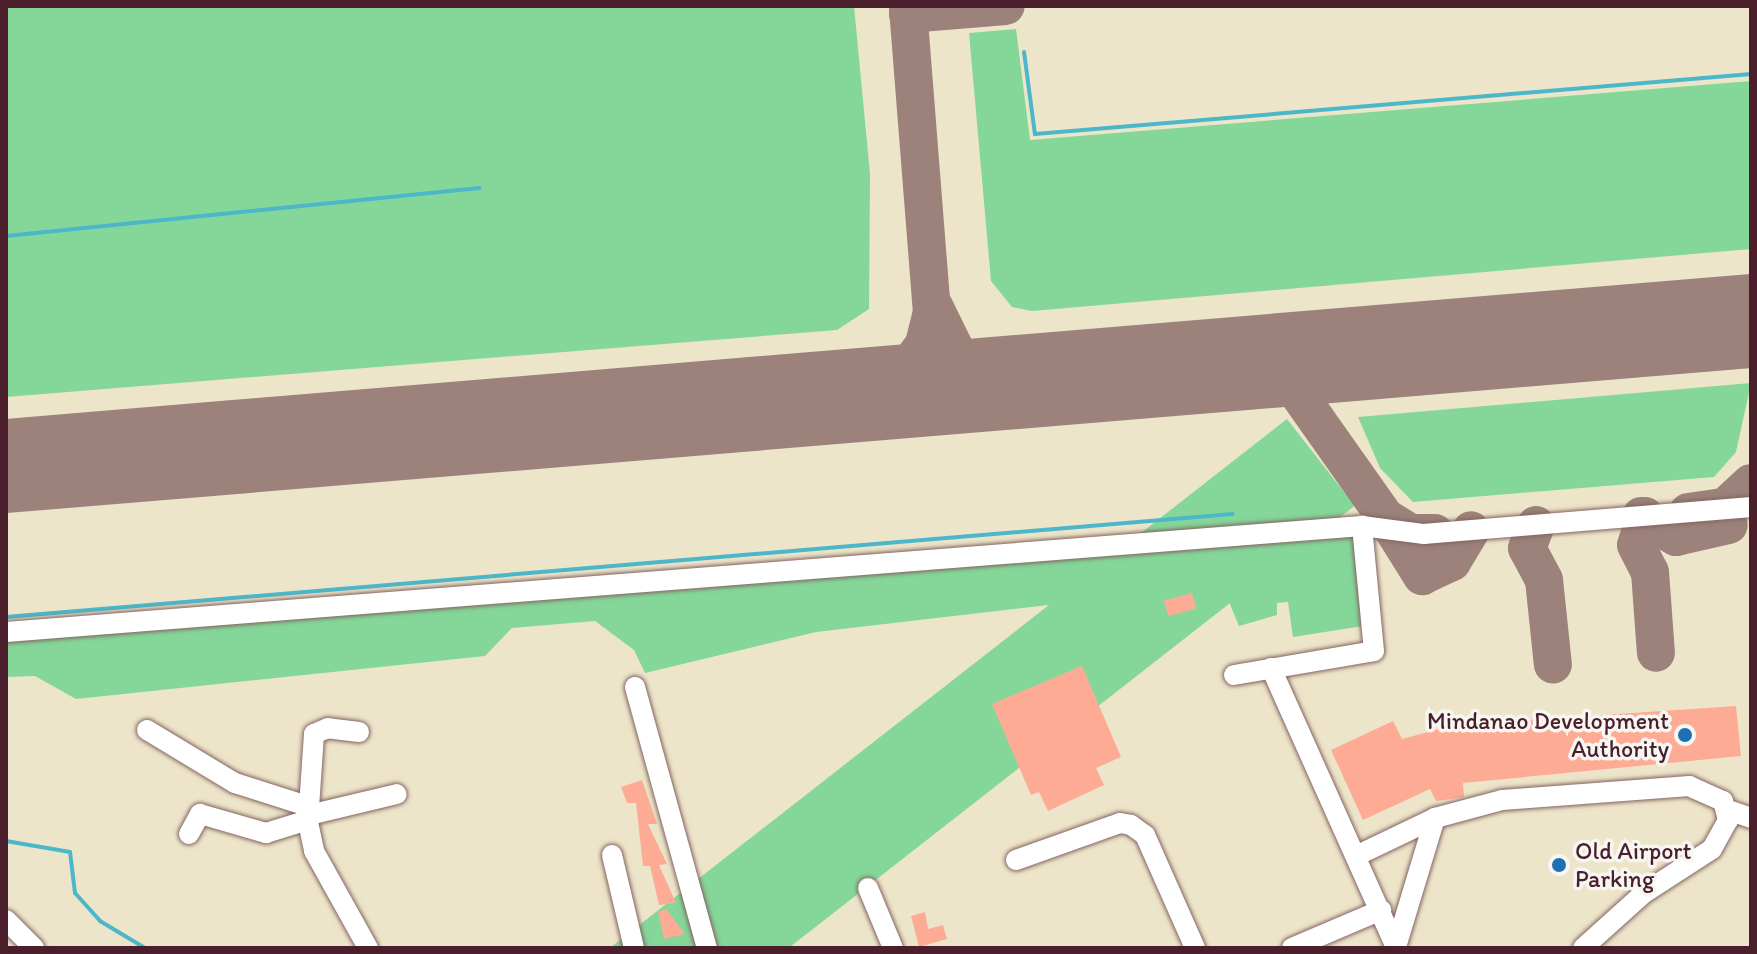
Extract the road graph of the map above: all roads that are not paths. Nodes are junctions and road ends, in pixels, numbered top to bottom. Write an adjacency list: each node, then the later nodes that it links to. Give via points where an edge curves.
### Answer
1 (1751, 507): 2 (street, via 1424,534)
2 (1362, 526): 3 (street); 4 (street, via 1374,651)
3 (6, 632)
4 (1271, 668): 5 (street); 16 (street)
5 (1234, 675)
6 (635, 687): 26 (street)
7 (147, 730): 11 (street, via 235,783)
8 (359, 732): 11 (street, via 328,728 314,734)
9 (397, 794): 11 (street)
10 (1728, 810): 12 (street, via 1702,787 1502,800); 13 (street); 30 (street, via 1712,849 1644,893)
11 (309, 814): 14 (street, via 266,833 200,814); 24 (street, via 314,851)
12 (1435, 818): 16 (street); 23 (street)
13 (1751, 818)
14 (189, 834)
15 (612, 855): 25 (street)
16 (1358, 855): 19 (street)
17 (1016, 860): 28 (street, via 1131,825 1145,835)
18 (868, 888): 27 (street)
19 (1381, 910): 23 (street); 29 (street)
20 (6, 920): 21 (street)
21 (31, 945): 22 (street)
22 (6, 946)
23 (1396, 947)
24 (368, 948)
25 (634, 948)
26 (707, 948)
27 (893, 948)
28 (1195, 948)
29 (1292, 948)
30 (1583, 948)

